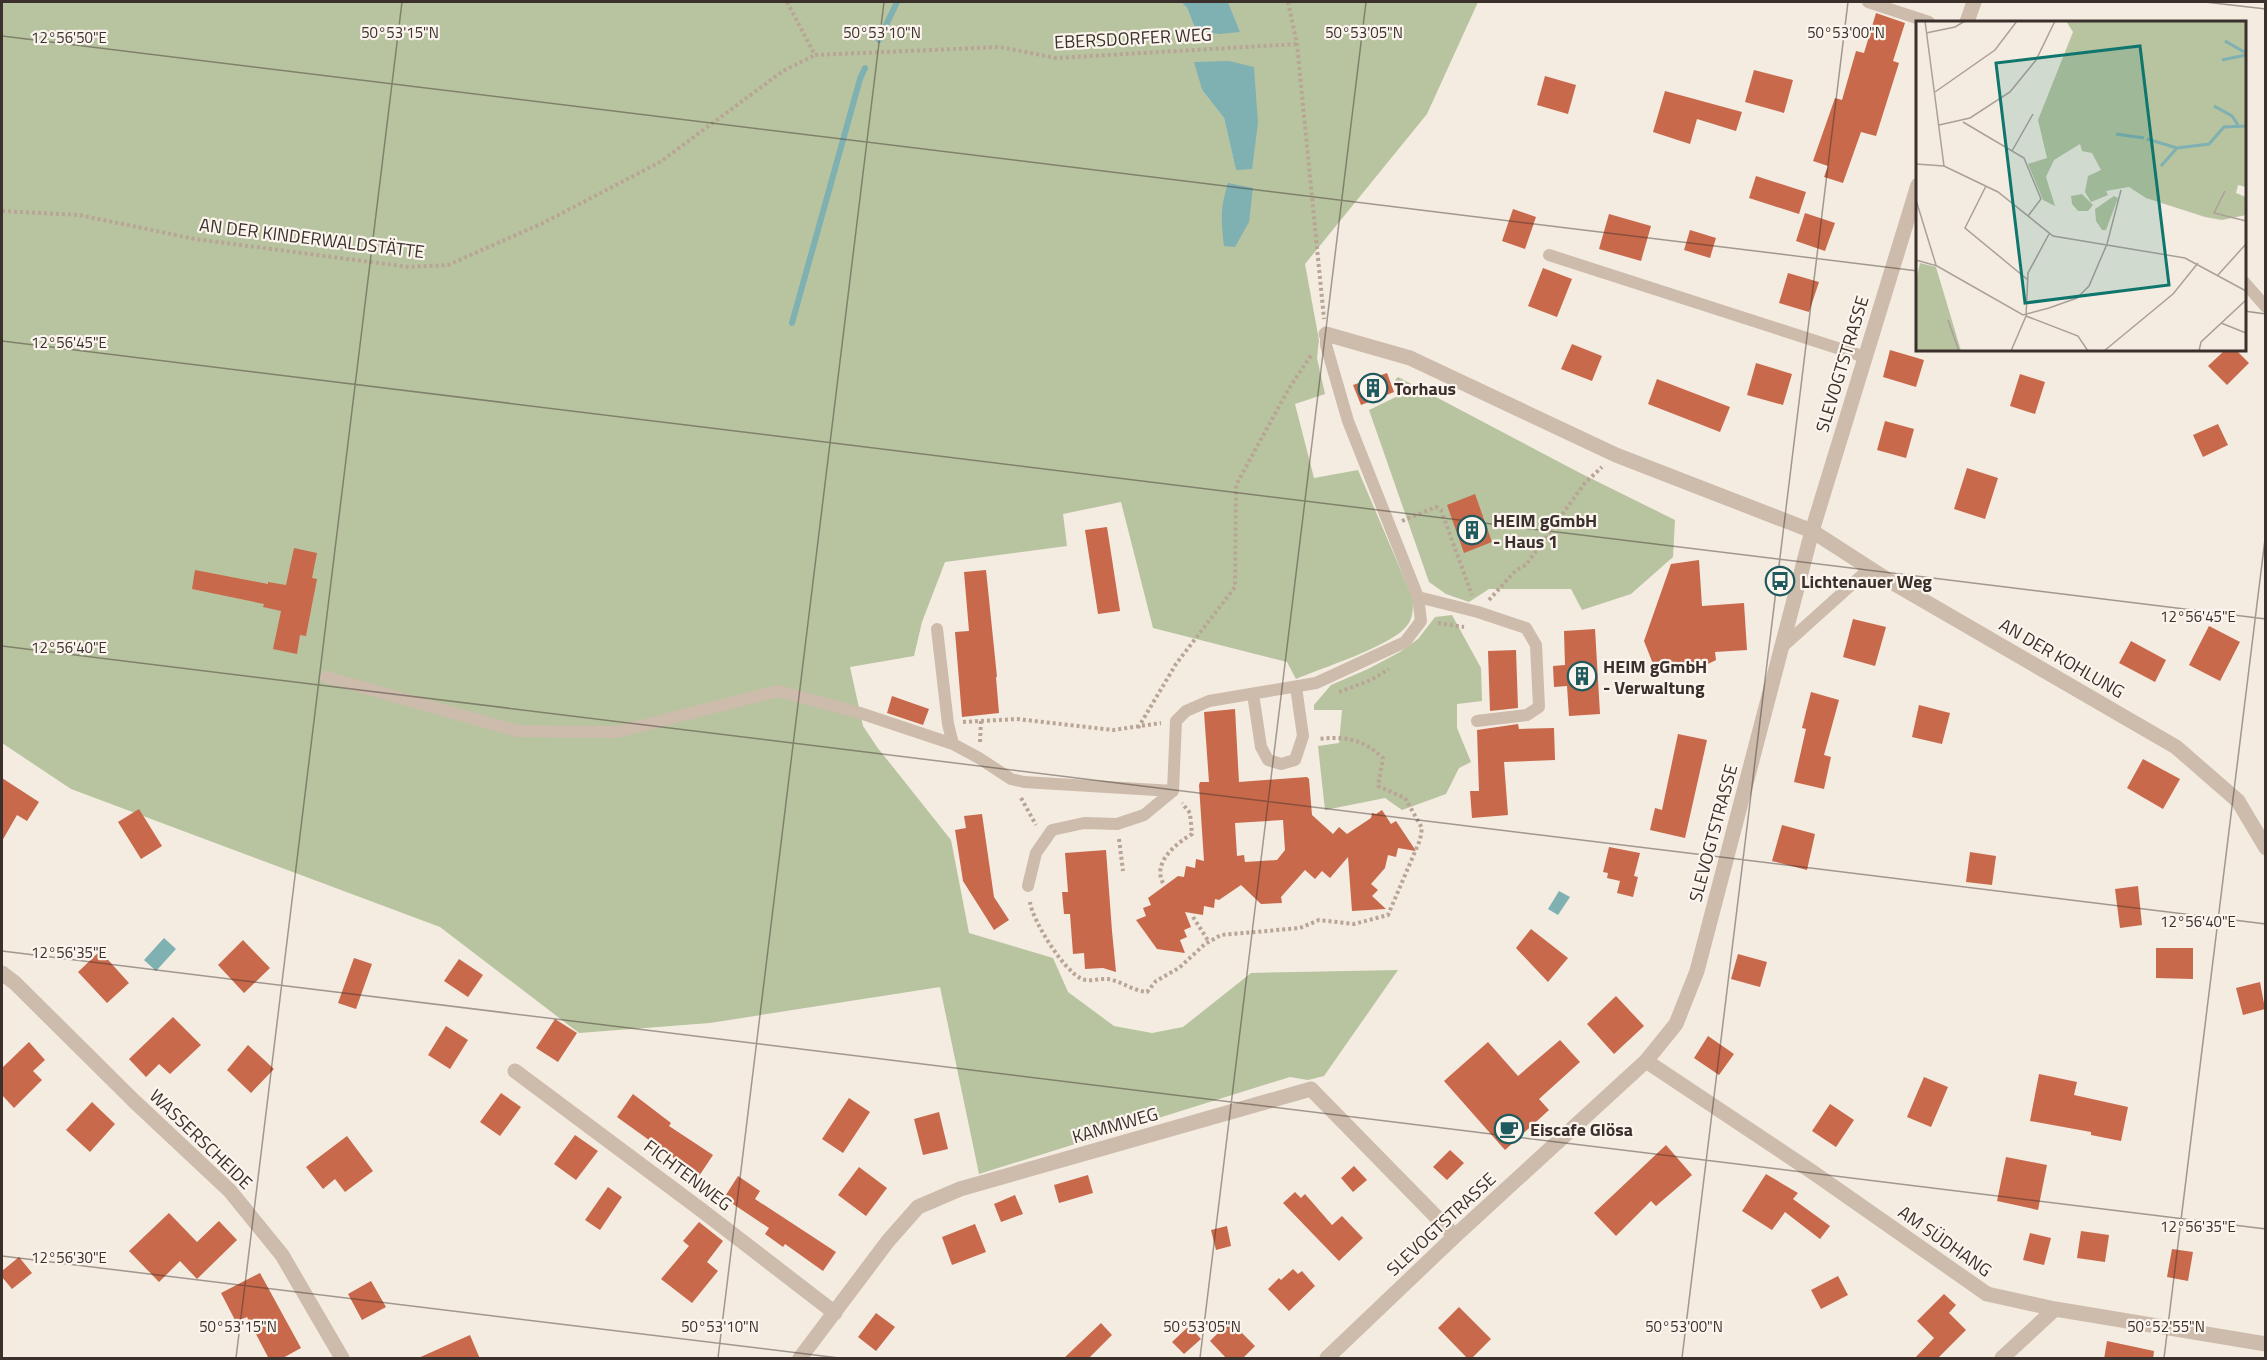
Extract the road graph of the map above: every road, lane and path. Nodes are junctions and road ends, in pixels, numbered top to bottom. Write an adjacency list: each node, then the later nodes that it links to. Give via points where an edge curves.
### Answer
1 (786, 2): 8 (path)
2 (1288, 2): 7 (path)
3 (1868, 2): 5 (lane)
4 (1974, 2): 6 (street)
5 (1926, 21)
6 (1967, 21)
7 (1297, 44): 8 (path, EBERSDORFER WEG, via 1056,58 1000,47); 14 (path)
8 (815, 55): 10 (path, AN DER KINDERWALDSTÄTTE, via 783,71 660,162 543,223 448,265 409,267 195,239 79,214)
9 (1916, 188): 15 (street, SLEVOGTSTRASSE)
10 (2, 211)
11 (1549, 255): 15 (lane)
12 (2246, 284): 13 (lane)
13 (2265, 308)
14 (1326, 334): 16 (street, via 1410,358); 20 (lane, via 1347,421); 30 (path, via 1288,390 1236,485 1235,587 1176,664)
15 (1865, 357): 18 (street, SLEVOGTSTRASSE)
16 (1616, 455): 18 (street); 21 (path, via 1584,484 1526,565 1516,570)
17 (1397, 523): 21 (path, via 1436,507 1442,510)
18 (1812, 531): 19 (street, AN DER KOHLUNG); 23 (street, SLEVOGTSTRASSE)
19 (1870, 568): 23 (lane); 37 (street, AN DER KOHLUNG, via 2176,747 2238,801)
20 (1418, 597): 21 (lane); 25 (lane, via 1421,621 1405,642 1316,683)
21 (1481, 608): 28 (lane, via 1526,628 1536,645 1539,707 1527,715)
22 (937, 629): 29 (lane)
23 (1780, 649): 44 (street, SLEVOGTSTRASSE, via 1697,971 1676,1024)
24 (326, 677): 32 (lane, via 517,731 617,732 778,691)
25 (1296, 687): 26 (lane); 31 (lane)
26 (1253, 694): 27 (lane, via 1209,701); 31 (lane, via 1261,747 1268,760 1281,764 1295,760)
27 (1176, 720): 30 (path); 34 (lane)
28 (1477, 721)
29 (948, 724): 30 (path, via 1017,719 1113,730); 32 (lane)
30 (1138, 728)
31 (1302, 740): 42 (path, via 1340,736 1370,745 1383,758 1378,786 1406,798 1422,828 1388,915 1354,924 1319,920 1300,928 1221,935)
32 (953, 744): 33 (lane)
33 (1011, 778): 34 (lane); 36 (path)
34 (1173, 791): 35 (lane, via 1144,815); 39 (path, via 1190,813 1192,834 1173,846 1160,869)
35 (1117, 824): 36 (lane, via 1062,826); 38 (path)
36 (1044, 840): 40 (lane, via 1036,853)
37 (2265, 848)
38 (1123, 871)
39 (1163, 883)
40 (1028, 886): 42 (path, via 1032,912 1058,954 1081,979 1108,979 1147,992)
41 (1193, 917): 42 (path)
42 (1209, 942)
43 (2, 973): 50 (street, WASSERSCHEIDE, via 230,1191 282,1255)
44 (1646, 1060): 46 (street, SLEVOGTSTRASSE); 47 (street, AM SÜDHANG, via 1987,1294)
45 (514, 1071): 48 (street, FICHTENWEG)
46 (1455, 1236): 48 (street, KAMMWEG, via 1311,1089 960,1189 918,1208 888,1241); 52 (street, SLEVOGTSTRASSE)
47 (2055, 1309): 49 (street, AM SÜDHANG); 53 (street)
48 (835, 1313): 51 (street, KAMMWEG)
49 (2265, 1344)
50 (342, 1359)
51 (800, 1359)
52 (1327, 1359)
53 (2002, 1359)

